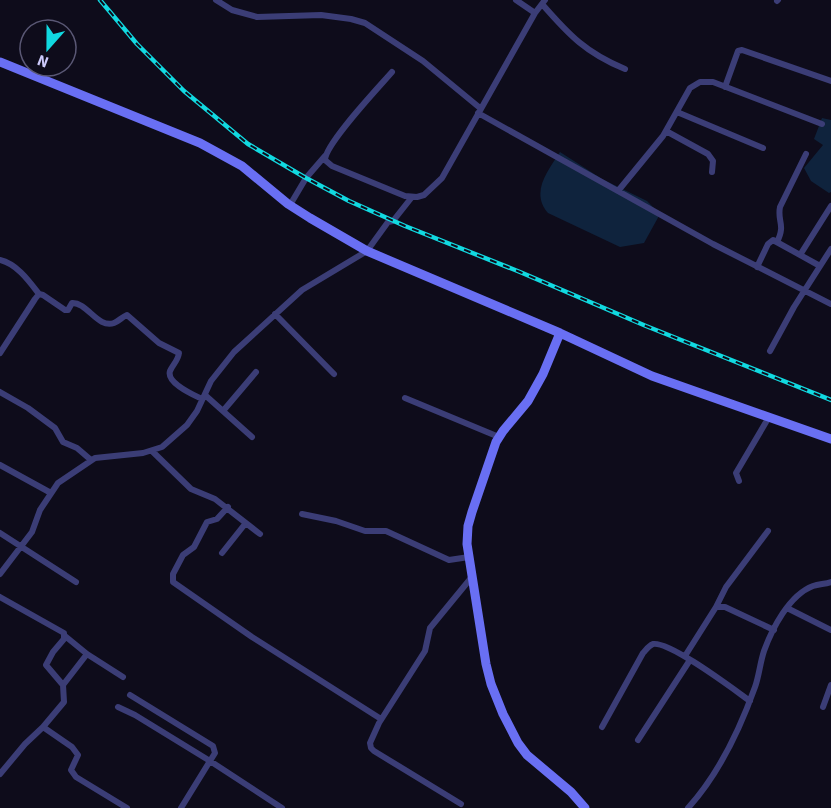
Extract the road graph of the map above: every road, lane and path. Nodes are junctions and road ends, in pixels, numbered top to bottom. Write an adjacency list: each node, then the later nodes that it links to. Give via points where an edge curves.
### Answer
1 (216, 0): 10 (street, via 251,16 321,15 365,24 423,61)
2 (516, 0): 4 (street)
3 (543, 2): 4 (street); 6 (street, via 562,27 589,51)
4 (535, 13): 10 (street)
5 (0, 62): 20 (street, via 200,144 242,166)
6 (625, 69)
7 (392, 72): 16 (street)
8 (831, 81): 9 (street, via 742,50)
9 (725, 87): 11 (street, via 706,81 695,84); 12 (street)
10 (479, 110): 18 (street); 19 (street, via 442,178 424,195)
11 (677, 112): 13 (street); 14 (street)
12 (822, 124)
13 (666, 131): 17 (street, via 708,154 713,161); 18 (street)
14 (763, 148)
15 (806, 154): 22 (street, via 780,207 783,229)
16 (325, 156): 19 (street, via 332,166); 20 (street)
17 (712, 172)
18 (618, 190): 28 (street)
19 (412, 197): 24 (street)
20 (290, 206): 24 (street)
21 (831, 206): 25 (street)
22 (777, 242): 25 (street); 28 (street, via 769,242)
23 (831, 249): 27 (street)
24 (367, 251): 32 (street, via 302,290); 33 (street)
25 (800, 255): 27 (street)
26 (0, 260): 30 (street, via 16,268)
27 (820, 266): 29 (street)
28 (757, 267): 29 (street)
29 (805, 290): 31 (street); 34 (street)
30 (39, 294): 35 (street); 39 (street, via 64,310 79,303 109,323 127,315 159,343 179,353 170,372 174,383)
31 (831, 304)
32 (275, 314): 37 (street); 39 (street, via 223,365)
33 (560, 333): 42 (street, via 652,376); 44 (street, via 531,395)
34 (770, 351)
35 (0, 352)
36 (256, 372): 41 (street)
37 (334, 374)
38 (0, 392): 47 (street, via 55,428 63,442)
39 (204, 397): 41 (street); 46 (street, via 187,425)
40 (405, 398): 44 (street)
41 (223, 411): 43 (street)
42 (769, 417): 45 (street); 49 (street, via 736,473)
43 (252, 437)
44 (499, 437): 59 (street, via 468,526)
45 (831, 439)
46 (153, 452): 47 (street); 51 (street, via 191,489)
47 (91, 460): 50 (street, via 58,483)
48 (0, 465): 50 (street)
49 (739, 480)
50 (51, 493): 57 (street)
51 (228, 507): 53 (street); 79 (street, via 217,519 207,522 194,547 183,555 173,582)
52 (302, 514): 59 (street, via 365,531 386,531 449,560)
53 (245, 524): 56 (street); 58 (street)
54 (768, 531): 65 (street, via 726,587)
55 (0, 532): 57 (street)
56 (260, 534)
57 (21, 547): 60 (street); 62 (street)
58 (222, 553)
59 (468, 557): 61 (street)
60 (0, 574)
61 (471, 578): 79 (street, via 430,628 425,651); 89 (street, via 486,664 503,714 526,755)
62 (76, 582)
63 (831, 582): 66 (street, via 812,586)
64 (0, 597): 69 (street, via 61,629)
65 (716, 607): 67 (street, via 725,607); 71 (street)
66 (787, 608): 67 (street); 68 (street)
67 (774, 630): 76 (street)
68 (831, 630)
69 (65, 636): 70 (street); 73 (street, via 46,665)
70 (87, 654): 72 (street); 73 (street)
71 (688, 658): 76 (street); 81 (street, via 659,644 648,647); 82 (street)
72 (123, 677)
73 (63, 685): 80 (street, via 64,702)
74 (831, 685): 78 (street)
75 (130, 695): 83 (street, via 213,746 215,753)
76 (750, 701): 90 (street, via 720,763)
77 (118, 707): 83 (street)
78 (823, 708)
79 (381, 720): 85 (street, via 371,748)
80 (44, 727): 84 (street); 86 (street, via 76,752 71,770 76,777)
81 (602, 727)
82 (638, 740)
83 (210, 761): 87 (street); 88 (street)
84 (0, 774)
85 (461, 804)
86 (127, 808)
87 (181, 808)
88 (282, 808)
89 (585, 808)
90 (688, 808)

